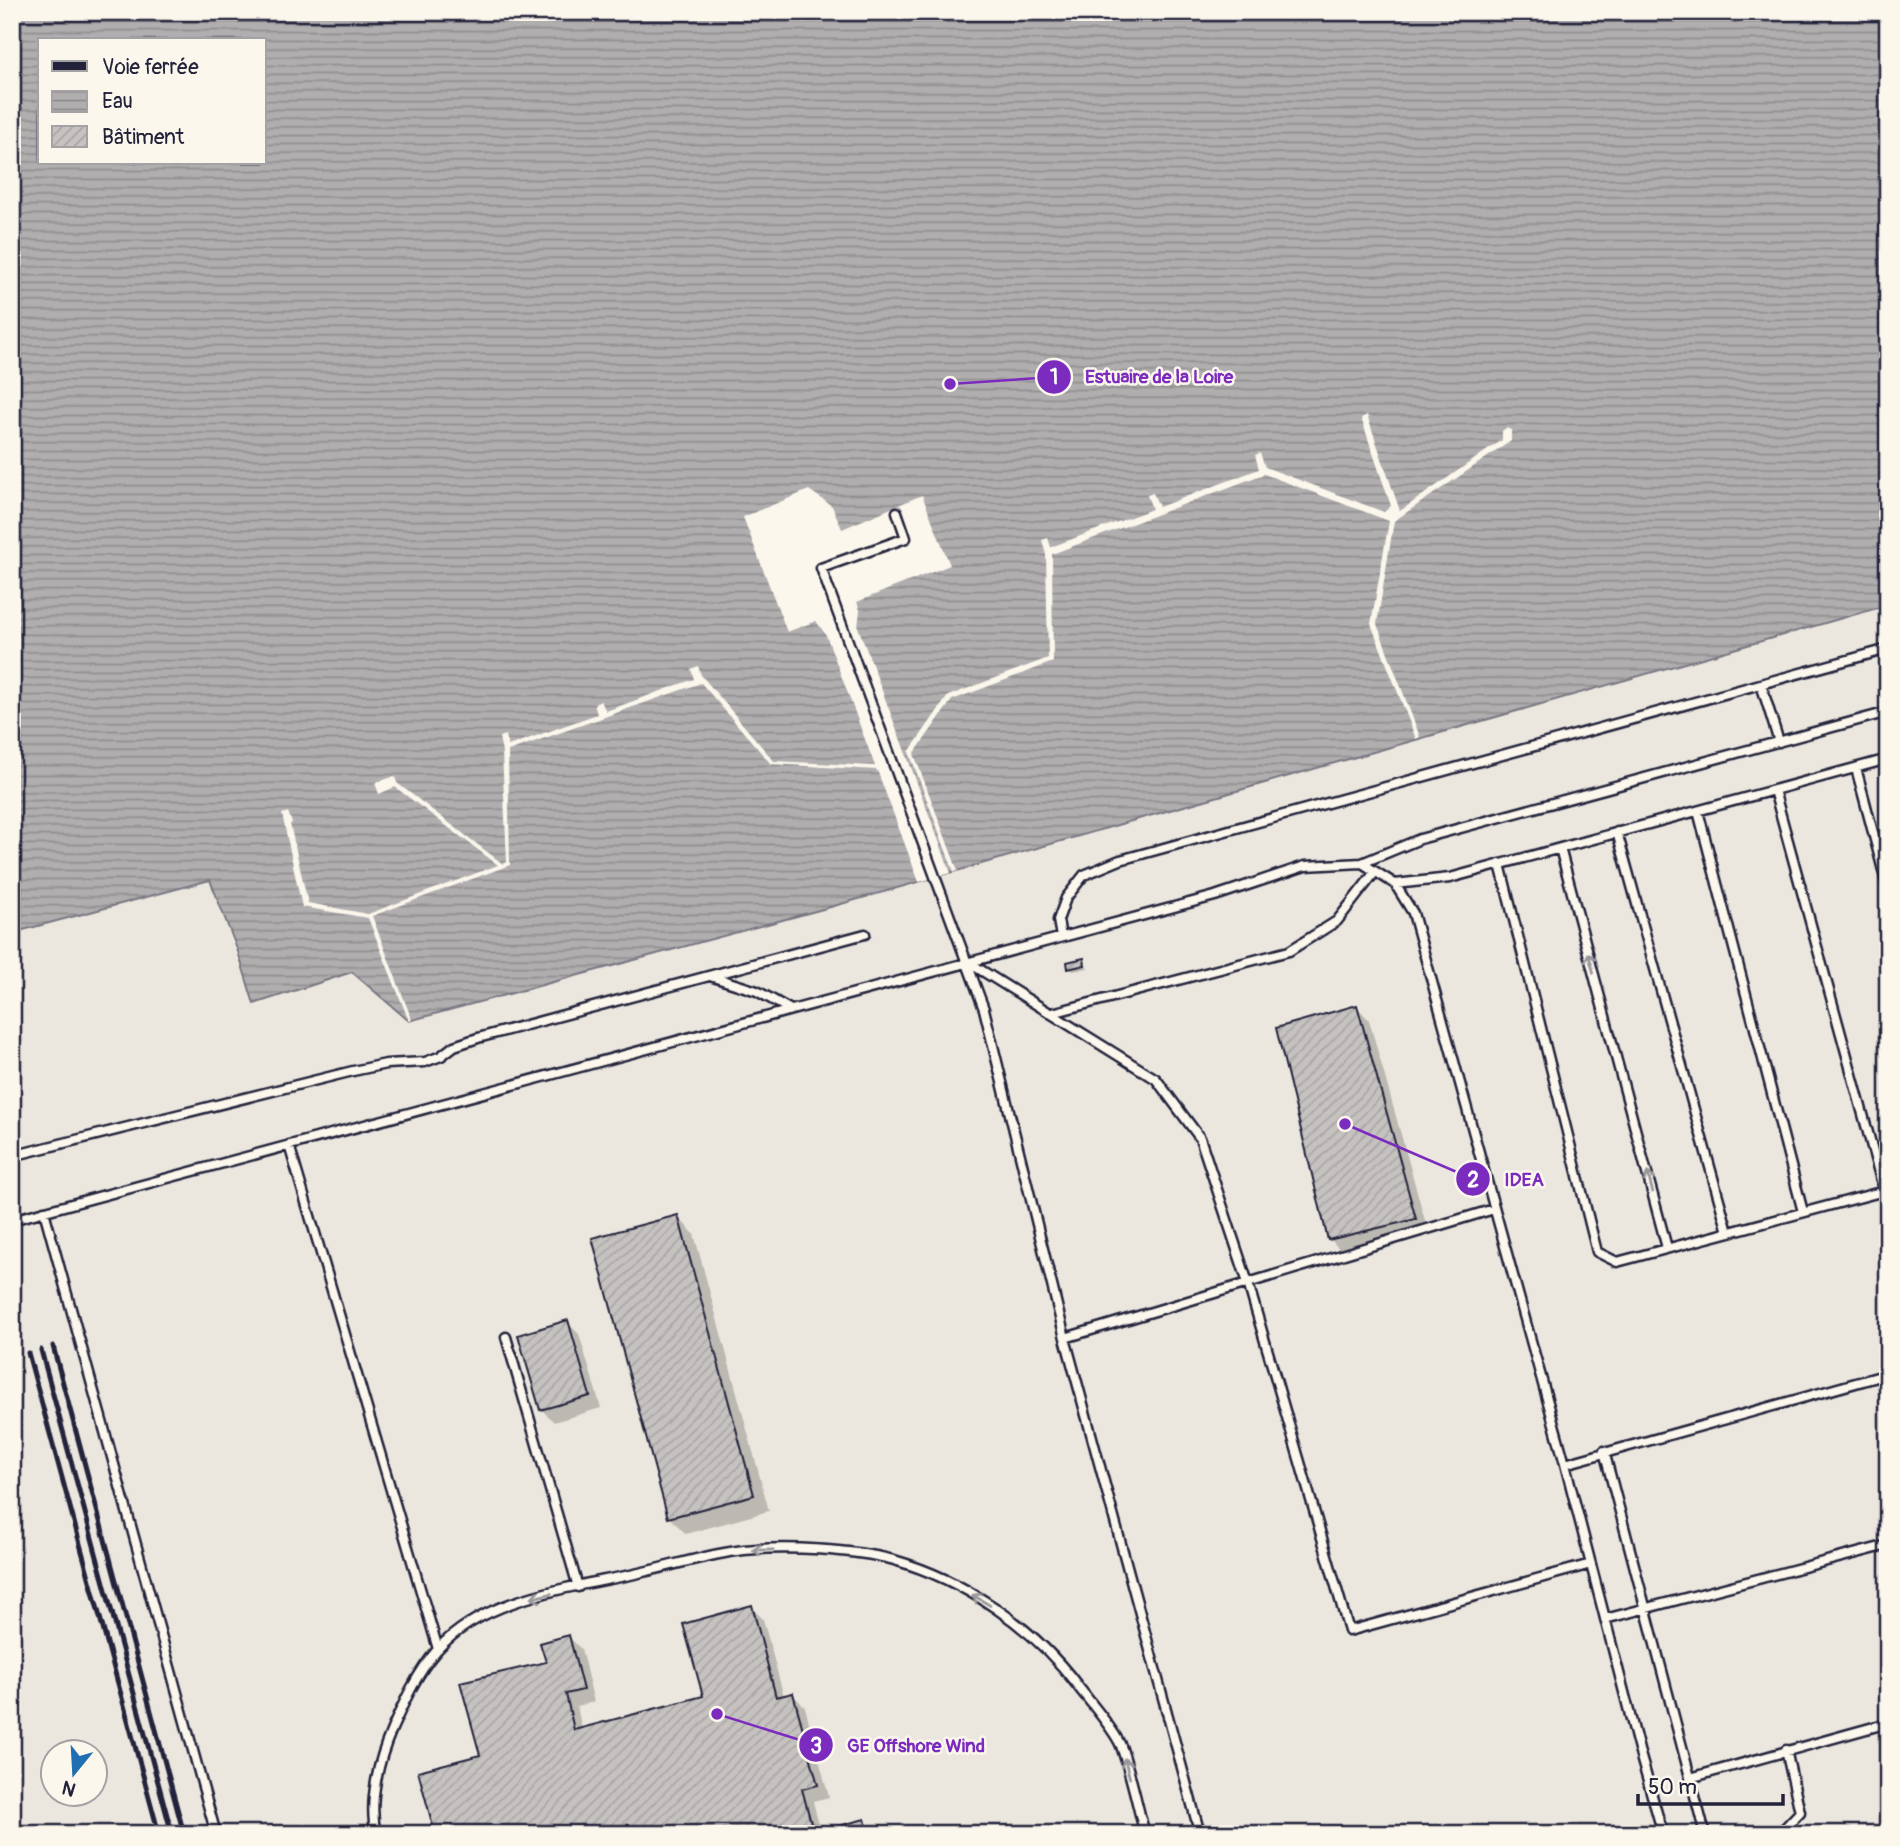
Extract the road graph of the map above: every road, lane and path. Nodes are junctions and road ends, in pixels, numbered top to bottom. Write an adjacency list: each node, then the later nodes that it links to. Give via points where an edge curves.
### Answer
1 (897, 512): 19 (lane, via 906,538 821,568)
2 (1888, 649): 3 (lane)
3 (1761, 684): 5 (lane); 18 (lane, via 1120,860 1084,875 1066,898 1058,920)
4 (1888, 712): 5 (lane)
5 (1779, 741): 12 (lane, via 1420,839)
6 (1888, 759): 7 (lane)
7 (1856, 768): 8 (lane); 16 (lane)
8 (1774, 790): 9 (lane); 25 (lane)
9 (1698, 810): 10 (lane); 28 (lane)
10 (1617, 832): 11 (lane); 30 (lane)
11 (1560, 848): 13 (lane); 31 (lane, one-way to 11)
12 (1362, 863): 14 (lane); 18 (lane, via 1305,866 1215,896)
13 (1500, 864): 15 (lane, via 1450,878); 31 (lane, via 1597,1252 1617,1262)
14 (1375, 872): 15 (lane); 22 (lane, via 1337,921 1289,951)
15 (1395, 884): 26 (lane, via 1413,913)
16 (1888, 889)
17 (865, 934): 20 (lane)
18 (1061, 937): 19 (lane)
19 (968, 962): 21 (lane); 22 (lane); 34 (lane, via 984,1009)
20 (709, 976): 21 (lane, via 757,991); 24 (lane, via 478,1038 425,1062 353,1071)
21 (789, 1009): 23 (lane)
22 (1052, 1013): 32 (lane, via 1156,1079 1200,1138)
23 (289, 1145): 27 (lane); 43 (lane)
24 (12, 1156)
25 (1886, 1190): 28 (lane)
26 (1494, 1209): 32 (lane); 37 (lane)
27 (44, 1211): 29 (lane); 47 (lane)
28 (1803, 1212): 30 (lane)
29 (12, 1220)
30 (1728, 1232): 31 (lane)
31 (1667, 1248)
32 (1248, 1283): 34 (lane); 39 (lane, via 1349,1631)
33 (506, 1337): 40 (lane)
34 (1065, 1338): 50 (lane)
35 (1888, 1374): 36 (lane)
36 (1604, 1451): 37 (lane); 41 (lane)
37 (1565, 1464): 39 (lane)
38 (1888, 1545): 41 (lane)
39 (1591, 1564): 42 (lane)
40 (578, 1587): 43 (lane, one-way to 43, via 506,1604 470,1623); 49 (lane, one-way to 40, via 1120,1743 1060,1662 1005,1614 952,1582 893,1560 819,1549 743,1550)
41 (1646, 1609): 42 (lane); 46 (lane)
42 (1605, 1619): 51 (lane)
43 (439, 1649): 48 (lane, via 417,1678 384,1747 376,1787)
44 (1888, 1723): 45 (lane)
45 (1786, 1751): 46 (lane); 53 (lane, via 1800,1812)
46 (1690, 1778): 52 (lane)
47 (216, 1834)
48 (376, 1834)
49 (1145, 1834)
50 (1200, 1834)
51 (1663, 1834)
52 (1705, 1834)
53 (1779, 1834)

